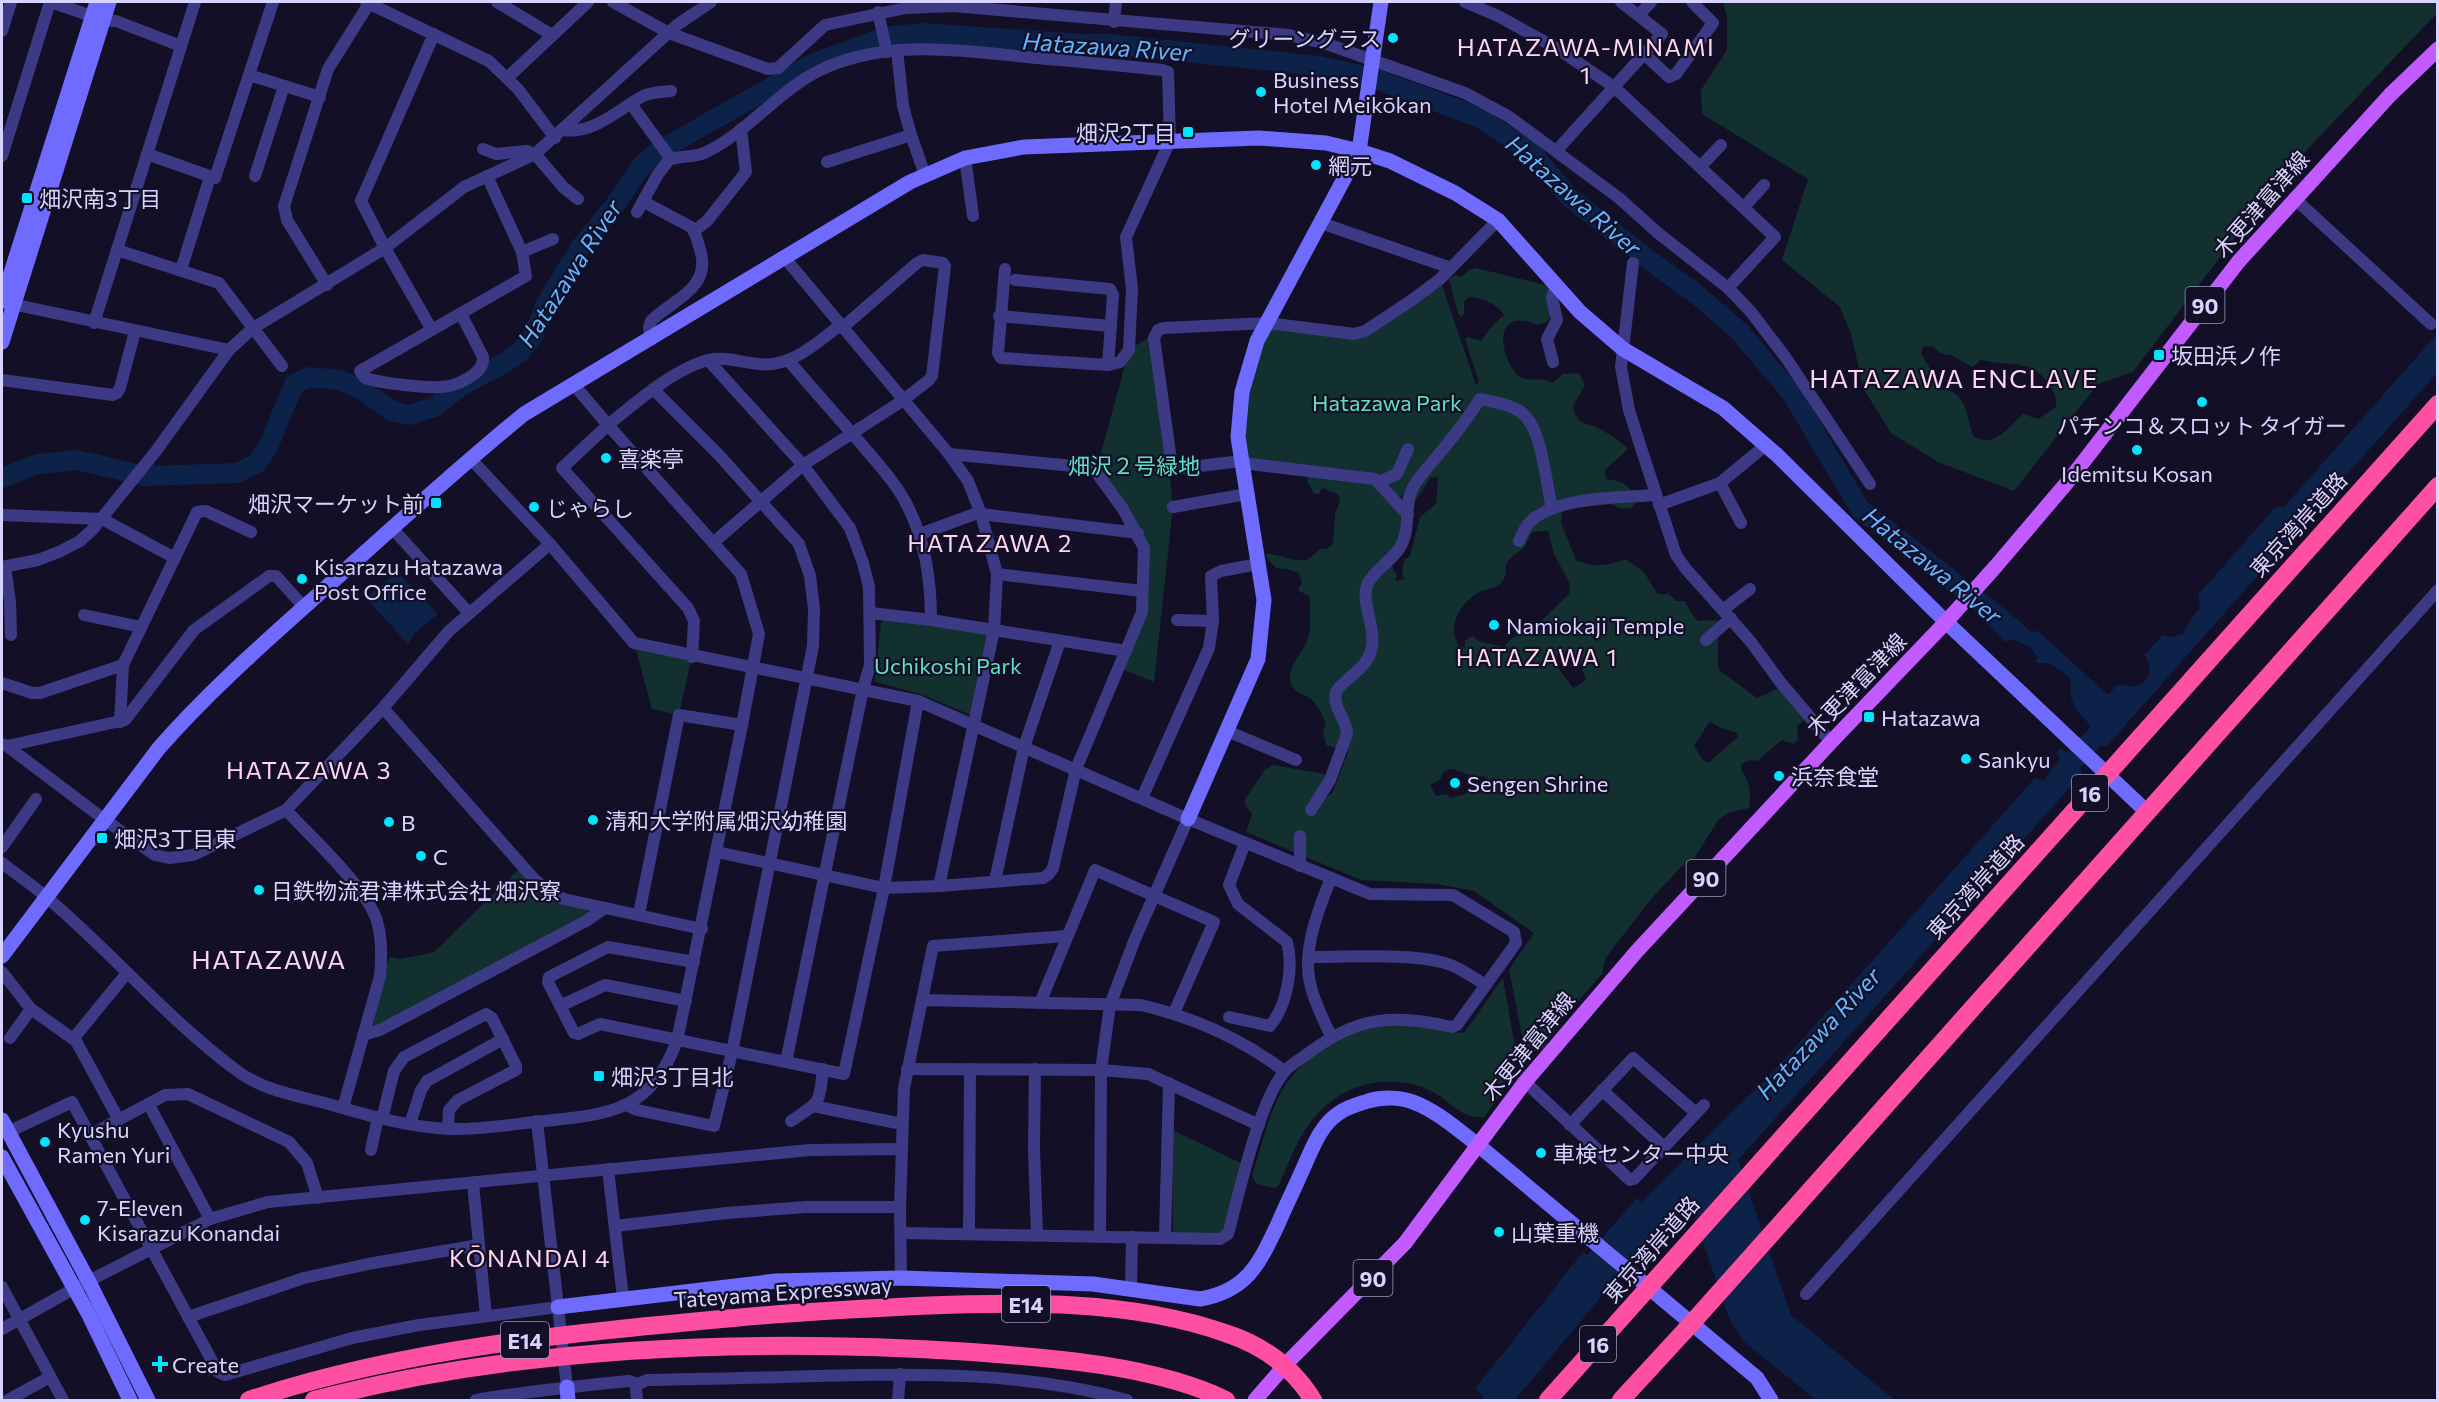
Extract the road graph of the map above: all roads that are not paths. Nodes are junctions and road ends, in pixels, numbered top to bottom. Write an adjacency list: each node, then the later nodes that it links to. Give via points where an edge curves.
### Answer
1 (11, 2): 22 (street)
2 (51, 2): 19 (street); 48 (street)
3 (109, 2): 19 (street)
4 (195, 2): 26 (street)
5 (273, 2): 31 (street)
6 (368, 2): 24 (street); 36 (street, via 328,69)
7 (497, 2): 25 (street)
8 (588, 2): 25 (street)
9 (614, 2): 23 (street)
10 (711, 2): 23 (street)
11 (1116, 2): 21 (street)
12 (1381, 2): 30 (street)
13 (1465, 2): 34 (street, via 1558,49)
14 (1621, 2): 20 (street)
15 (1651, 2): 20 (street)
16 (1692, 2): 29 (street, via 1713,23 1676,74 1669,77)
17 (896, 5): 18 (street); 21 (street, via 953,6)
18 (878, 12): 23 (street, via 825,25 774,69); 28 (street)
19 (97, 13): 26 (street); 78 (street)
20 (1639, 15): 29 (street, via 1662,34)
21 (1114, 22): 30 (street, via 1288,35)
22 (2, 31)
23 (669, 33): 39 (street)
24 (434, 34): 32 (street, via 489,61); 66 (street, via 361,201)
25 (552, 35): 32 (street)
26 (181, 46): 46 (street)
27 (2438, 49): 58 (main road, 木更津富津線 / 90)
28 (892, 51): 38 (street, via 828,67 797,84); 40 (street); 41 (street, via 948,50 1162,70 1168,72 1170,79)
29 (1644, 54): 34 (street)
30 (1374, 61): 44 (street, via 1465,93 1508,116); 45 (street)
31 (249, 75): 33 (street); 56 (street, via 215,178)
32 (507, 78): 39 (street)
33 (284, 86): 36 (street); 54 (street)
34 (1614, 87): 44 (street); 52 (street)
35 (671, 91): 37 (street, via 652,93)
36 (320, 97): 75 (street, via 284,212)
37 (631, 104): 39 (street, via 581,130); 49 (street)
38 (741, 129): 49 (street, via 704,153); 64 (street, via 746,172 707,221)
39 (559, 134): 47 (street)
40 (911, 135): 51 (street); 53 (street)
41 (1170, 141): 45 (street, via 1258,138 1326,143); 50 (street, via 1024,147); 96 (street, via 1126,237 1132,289 1129,350 1120,362)
42 (1720, 145): 52 (street)
43 (483, 149): 47 (street, via 496,154)
44 (1557, 150): 77 (street)
45 (1359, 151): 62 (street, via 1390,161); 63 (street)
46 (147, 154): 56 (street); 67 (street)
47 (535, 154): 55 (street); 59 (street, via 563,188)
48 (2, 156)
49 (671, 159): 64 (street, via 640,207 685,223)
50 (965, 159): 53 (street); 61 (street)
51 (827, 162)
52 (1700, 166): 60 (street)
53 (925, 175): 69 (street)
54 (255, 176)
55 (487, 176): 66 (street, via 464,188); 68 (street)
56 (210, 177): 72 (street)
57 (1764, 185): 60 (street)
58 (2294, 198): 83 (street); 147 (main road, 木更津富津線 / 90, via 2239,261 2070,479)
59 (578, 199)
60 (1744, 207): 77 (street, via 1775,237)
61 (973, 216)
62 (1498, 220): 71 (street); 76 (street)
63 (1321, 223): 71 (street); 82 (street)
64 (694, 231): 89 (street, via 702,259 701,276 689,291 651,321)
65 (553, 239): 68 (street)
66 (385, 248): 75 (street); 87 (street)
67 (117, 250): 72 (street); 81 (street)
68 (522, 252): 79 (street, via 527,273 523,280)
69 (784, 257): 85 (street); 89 (street)
70 (1633, 263): 91 (street)
71 (1451, 268): 82 (street, via 1365,331 1354,334)
72 (181, 270): 86 (street, via 219,283)
73 (1005, 270): 80 (street)
74 (1015, 280): 84 (street, via 1110,289)
75 (327, 285): 86 (street)
76 (1556, 285): 91 (street); 95 (street, via 1552,298 1557,320 1547,339)
77 (1728, 288): 113 (street, via 1762,324)
78 (6, 303): 81 (street); 90 (street)
79 (461, 314): 87 (street); 87 (street, via 483,357 479,369 468,378 442,387 364,378 360,371)
80 (999, 316): 84 (street); 96 (street, via 1001,358)
81 (94, 323): 88 (street)
82 (1268, 323): 109 (street, via 1257,341 1242,392 1238,437); 109 (street, via 1164,328 1154,338 1172,467)
83 (2431, 324)
84 (1111, 326): 96 (street)
85 (841, 327): 94 (street); 101 (street); 101 (street, via 917,263 923,260 943,264 932,376)
86 (253, 328): 92 (street); 97 (street)
87 (432, 330)
88 (135, 331): 92 (street); 98 (street, via 120,388 113,395)
89 (651, 340): 99 (street)
90 (2, 342)
91 (1623, 349): 105 (street, via 1723,408); 116 (street, via 1621,367 1629,410)
92 (229, 350): 123 (street)
93 (708, 360): 94 (street, via 770,365); 100 (street); 110 (street)
94 (788, 360): 104 (street)
95 (1553, 362)
96 (1108, 365)
97 (282, 366)
98 (2, 380)
99 (574, 386): 103 (street); 108 (street, via 524,414)
100 (653, 389): 103 (street); 117 (street)
101 (903, 400): 104 (street); 107 (street)
102 (2438, 404): 171 (highway, 東京湾岸道路 / 16)
103 (608, 425): 130 (street); 154 (street, via 562,468 688,608 694,621)
104 (851, 433): 110 (street); 128 (street, via 894,483)
105 (1766, 445): 112 (street); 147 (street)
106 (1408, 449): 111 (street, via 1397,474)
107 (949, 454): 120 (street, via 968,481); 127 (street, via 1074,466 1096,472)
108 (470, 458): 125 (street); 131 (street)
109 (1242, 462): 111 (street); 115 (street)
110 (802, 465): 117 (street); 140 (street, via 850,528 869,587)
111 (1379, 482): 122 (street)
112 (1720, 483): 116 (street); 124 (street)
113 (1869, 484)
114 (2438, 486): 176 (highway, 16)
115 (1247, 494): 118 (street); 133 (street)
116 (1657, 500): 119 (street, via 1600,499); 142 (street, via 1676,555)
117 (760, 502): 130 (street); 157 (street, via 799,544 810,576 813,646)
118 (1173, 507)
119 (1552, 509): 122 (street, via 1532,424 1519,410 1480,399 1414,485); 129 (street, via 1529,522)
120 (981, 513): 127 (street); 128 (street); 135 (street)
121 (2, 515): 123 (street)
122 (1408, 515): 175 (street, via 1400,547 1367,584 1371,653 1336,693 1335,704 1347,734 1330,780)
123 (102, 519): 132 (street); 134 (street, via 80,541 61,551)
124 (1741, 523)
125 (392, 528): 139 (street); 141 (street)
126 (251, 532): 132 (street, via 209,512 197,512)
127 (1138, 533): 138 (street, via 1144,548)
128 (920, 534): 144 (street, via 931,586)
129 (1519, 541)
130 (714, 542): 156 (street, via 741,574 750,601 759,634)
131 (550, 544): 141 (street); 154 (street, via 634,644)
132 (175, 558): 148 (street)
133 (1258, 564): 146 (street, via 1211,576); 165 (street, via 1264,600 1258,659)
134 (3, 567): 150 (street)
135 (997, 574): 138 (street); 149 (street)
136 (1750, 589): 142 (street)
137 (2438, 590): 269 (street)
138 (1142, 591): 153 (street, via 1142,612)
139 (304, 607): 162 (street, via 276,576 269,576 194,630); 178 (street, via 188,715)
140 (871, 612): 144 (street); 159 (street, via 870,665)
141 (469, 613): 161 (street)
142 (1728, 614): 151 (street); 166 (street)
143 (84, 615): 148 (street)
144 (931, 620): 149 (street)
145 (1177, 620): 146 (street)
146 (1213, 621): 172 (street, via 1209,648)
147 (1947, 622): 166 (main road, 木更津富津線 / 90); 171 (street)
148 (141, 627): 155 (street)
149 (994, 630): 152 (street); 164 (street)
150 (11, 635)
151 (1706, 640)
152 (1060, 641): 153 (street); 168 (street)
153 (1126, 651): 170 (street)
154 (692, 657): 156 (street)
155 (123, 665): 158 (street, via 40,693); 162 (street)
156 (753, 666): 157 (street); 163 (street)
157 (806, 678): 159 (street); 184 (street)
158 (2, 683)
159 (863, 689): 160 (street); 186 (street)
160 (918, 701): 164 (street); 190 (street)
161 (383, 708): 174 (street); 193 (street, via 533,878 564,899)
162 (120, 722): 167 (street)
163 (742, 725): 182 (street); 194 (street, via 679,714)
164 (973, 725): 168 (street); 189 (street)
165 (1227, 731): 169 (street); 177 (street)
166 (1831, 742): 225 (main road, 木更津富津線 / 90, via 1637,951)
167 (4, 745): 178 (street)
168 (1024, 747): 170 (street); 188 (street)
169 (1296, 760)
170 (1076, 769): 172 (street); 188 (street, via 1049,874 1042,878)
171 (2103, 770): 176 (street); 268 (highway, 東京湾岸道路 / 16)
172 (1142, 798): 177 (street)
173 (36, 799): 181 (street)
174 (286, 810): 178 (street, via 182,858 155,855); 211 (street, via 350,880 376,919 381,965)
175 (1311, 810)
176 (2146, 811): 275 (highway, 16)
177 (1188, 819): 180 (street); 191 (street)
178 (105, 820): 192 (street)
179 (1300, 836): 185 (street)
180 (1245, 843): 185 (street); 210 (street, via 1229,885 1238,904 1287,942 1288,977 1285,997 1270,1026)
181 (2, 848)
182 (717, 852): 184 (street); 195 (street)
183 (2, 863): 192 (street)
184 (768, 863): 186 (street); 217 (street)
185 (1300, 866): 187 (street)
186 (826, 874): 190 (street); 218 (street)
187 (1331, 878): 198 (street, via 1315,916); 202 (street, via 1370,894 1453,895 1514,932 1516,943)
188 (995, 881): 189 (street)
189 (939, 886): 190 (street)
190 (884, 888): 219 (street, via 844,1074)
191 (1155, 895): 196 (street, via 1095,870); 206 (street); 209 (street, via 1214,921)
192 (45, 896): 197 (street); 201 (street)
193 (605, 908): 194 (street); 211 (street, via 380,1030)
194 (639, 914): 195 (street)
195 (702, 928): 199 (street)
196 (1067, 936): 203 (street, via 933,946); 205 (street)
197 (2, 956)
198 (1309, 957): 202 (street, via 1433,961 1452,966); 212 (street, via 1309,981)
199 (693, 963): 204 (street); 207 (street, via 608,946 549,977)
200 (2, 972): 208 (street)
201 (127, 973): 214 (street); 231 (street, via 237,1071 264,1087)
202 (1486, 985): 212 (street, via 1462,1020 1452,1027 1392,1019 1357,1025)
203 (922, 1000): 205 (street); 220 (street)
204 (686, 1001): 207 (street, via 605,985); 216 (street)
205 (1040, 1003): 206 (street)
206 (1110, 1005): 209 (street, via 1141,1005); 223 (street)
207 (560, 1006): 216 (street, via 574,1033 600,1024)
208 (31, 1009): 213 (street); 214 (street)
209 (1174, 1013): 224 (street, via 1243,1045)
210 (1229, 1017)
211 (363, 1035): 231 (street)
212 (1331, 1036): 224 (street)
213 (10, 1038)
214 (73, 1039): 233 (street)
215 (503, 1039): 232 (street, via 492,1018 482,1014 411,1052 394,1071); 236 (street, via 427,1081); 241 (street, via 516,1070 458,1100 449,1110)
216 (677, 1041): 217 (street); 229 (street, via 658,1081)
217 (732, 1052): 218 (street); 229 (street, via 714,1126)
218 (786, 1062): 219 (street)
219 (823, 1069): 230 (street, via 819,1098)
220 (907, 1069): 221 (street); 237 (street)
221 (970, 1069): 222 (street); 256 (street)
222 (1035, 1070): 223 (street); 257 (street)
223 (1101, 1070): 226 (street, via 1148,1074); 258 (street)
224 (1284, 1071): 238 (street)
225 (1525, 1082): 239 (street); 243 (main road, 木更津富津線 / 90)
226 (1169, 1083): 238 (street); 260 (street)
227 (1602, 1090): 239 (street); 244 (street); 244 (street, via 1634,1058 1700,1109)
228 (149, 1105): 233 (street); 251 (street, via 165,1095 188,1094 289,1142 307,1163); 253 (street)
229 (626, 1105): 234 (street, via 608,1112)
230 (813, 1106): 235 (street); 237 (street)
231 (343, 1108): 232 (street)
232 (380, 1118): 236 (street); 246 (street)
233 (119, 1120): 242 (street)
234 (537, 1121): 241 (street); 249 (street)
235 (791, 1121)
236 (410, 1124): 241 (street)
237 (902, 1124): 245 (street)
238 (1259, 1125): 260 (street, via 1228,1234 1220,1239)
239 (1570, 1125): 244 (street, via 1630,1180)
240 (5, 1126): 242 (street, via 72,1102); 264 (street)
241 (448, 1129)
242 (90, 1135): 262 (street)
243 (1478, 1145): 267 (street, via 1413,1102 1386,1098 1351,1107 1339,1112 1321,1132 1264,1255 1238,1285 1200,1299); 268 (street); 294 (main road, 木更津富津線 / 90, via 1405,1244 1287,1363)
244 (1664, 1147)
245 (901, 1149): 248 (street, via 810,1150); 252 (street)
246 (371, 1150)
247 (2, 1157): 266 (street)
248 (608, 1169): 249 (street); 254 (street)
249 (542, 1176): 250 (street); 271 (street)
250 (473, 1183): 251 (street); 261 (street)
251 (318, 1198): 253 (street, via 268,1202)
252 (900, 1207): 254 (street, via 806,1207); 255 (street)
253 (210, 1219): 262 (street)
254 (615, 1226): 270 (street)
255 (901, 1233): 256 (street); 263 (street)
256 (969, 1233): 257 (street)
257 (1037, 1235): 258 (street)
258 (1100, 1236): 259 (street)
259 (1132, 1237): 260 (street); 267 (street)
260 (1165, 1237)
261 (479, 1245): 272 (street); 273 (street, via 304,1278)
262 (151, 1249): 264 (street); 273 (street)
263 (901, 1278): 267 (street); 270 (street, via 776,1281)
264 (89, 1282): 266 (street); 287 (street)
265 (2, 1287): 274 (street)
266 (75, 1288): 274 (street); 286 (street)
267 (1131, 1288)
268 (1648, 1288): 275 (street); 295 (highway, 東京湾岸道路 / 16)
269 (1806, 1294)
270 (623, 1298): 271 (street)
271 (558, 1307): 272 (street); 280 (street)
272 (486, 1316): 273 (street, via 352,1338 225,1375 218,1372)
273 (188, 1317)
274 (19, 1320): 276 (street); 278 (street)
275 (1691, 1324): 296 (highway, 16); 297 (street, via 1757,1378)
276 (2, 1329)
277 (900, 1374): 279 (street, via 647,1380); 292 (street); 293 (street, via 1000,1379)
278 (50, 1377): 284 (street); 285 (street)
279 (638, 1384): 280 (street, via 629,1381); 291 (street)
280 (568, 1394): 282 (street)
281 (1310, 1395): 288 (highway, Tateyama Expressway / E14, via 1274,1357 1242,1339 1181,1320 1040,1304 807,1311 583,1332 470,1348 356,1371)
282 (496, 1399): 290 (street)
283 (1222, 1399): 289 (highway, E14, via 1167,1379 1050,1359 934,1350 732,1346 642,1350 475,1369 416,1377)
284 (8, 1401)
285 (63, 1401)
286 (130, 1401)
287 (148, 1401)
288 (249, 1401)
289 (314, 1401)
290 (476, 1401)
291 (637, 1401)
292 (898, 1401)
293 (1127, 1401)
294 (1255, 1401)
295 (1548, 1401)
296 (1621, 1401)
297 (1771, 1401)

